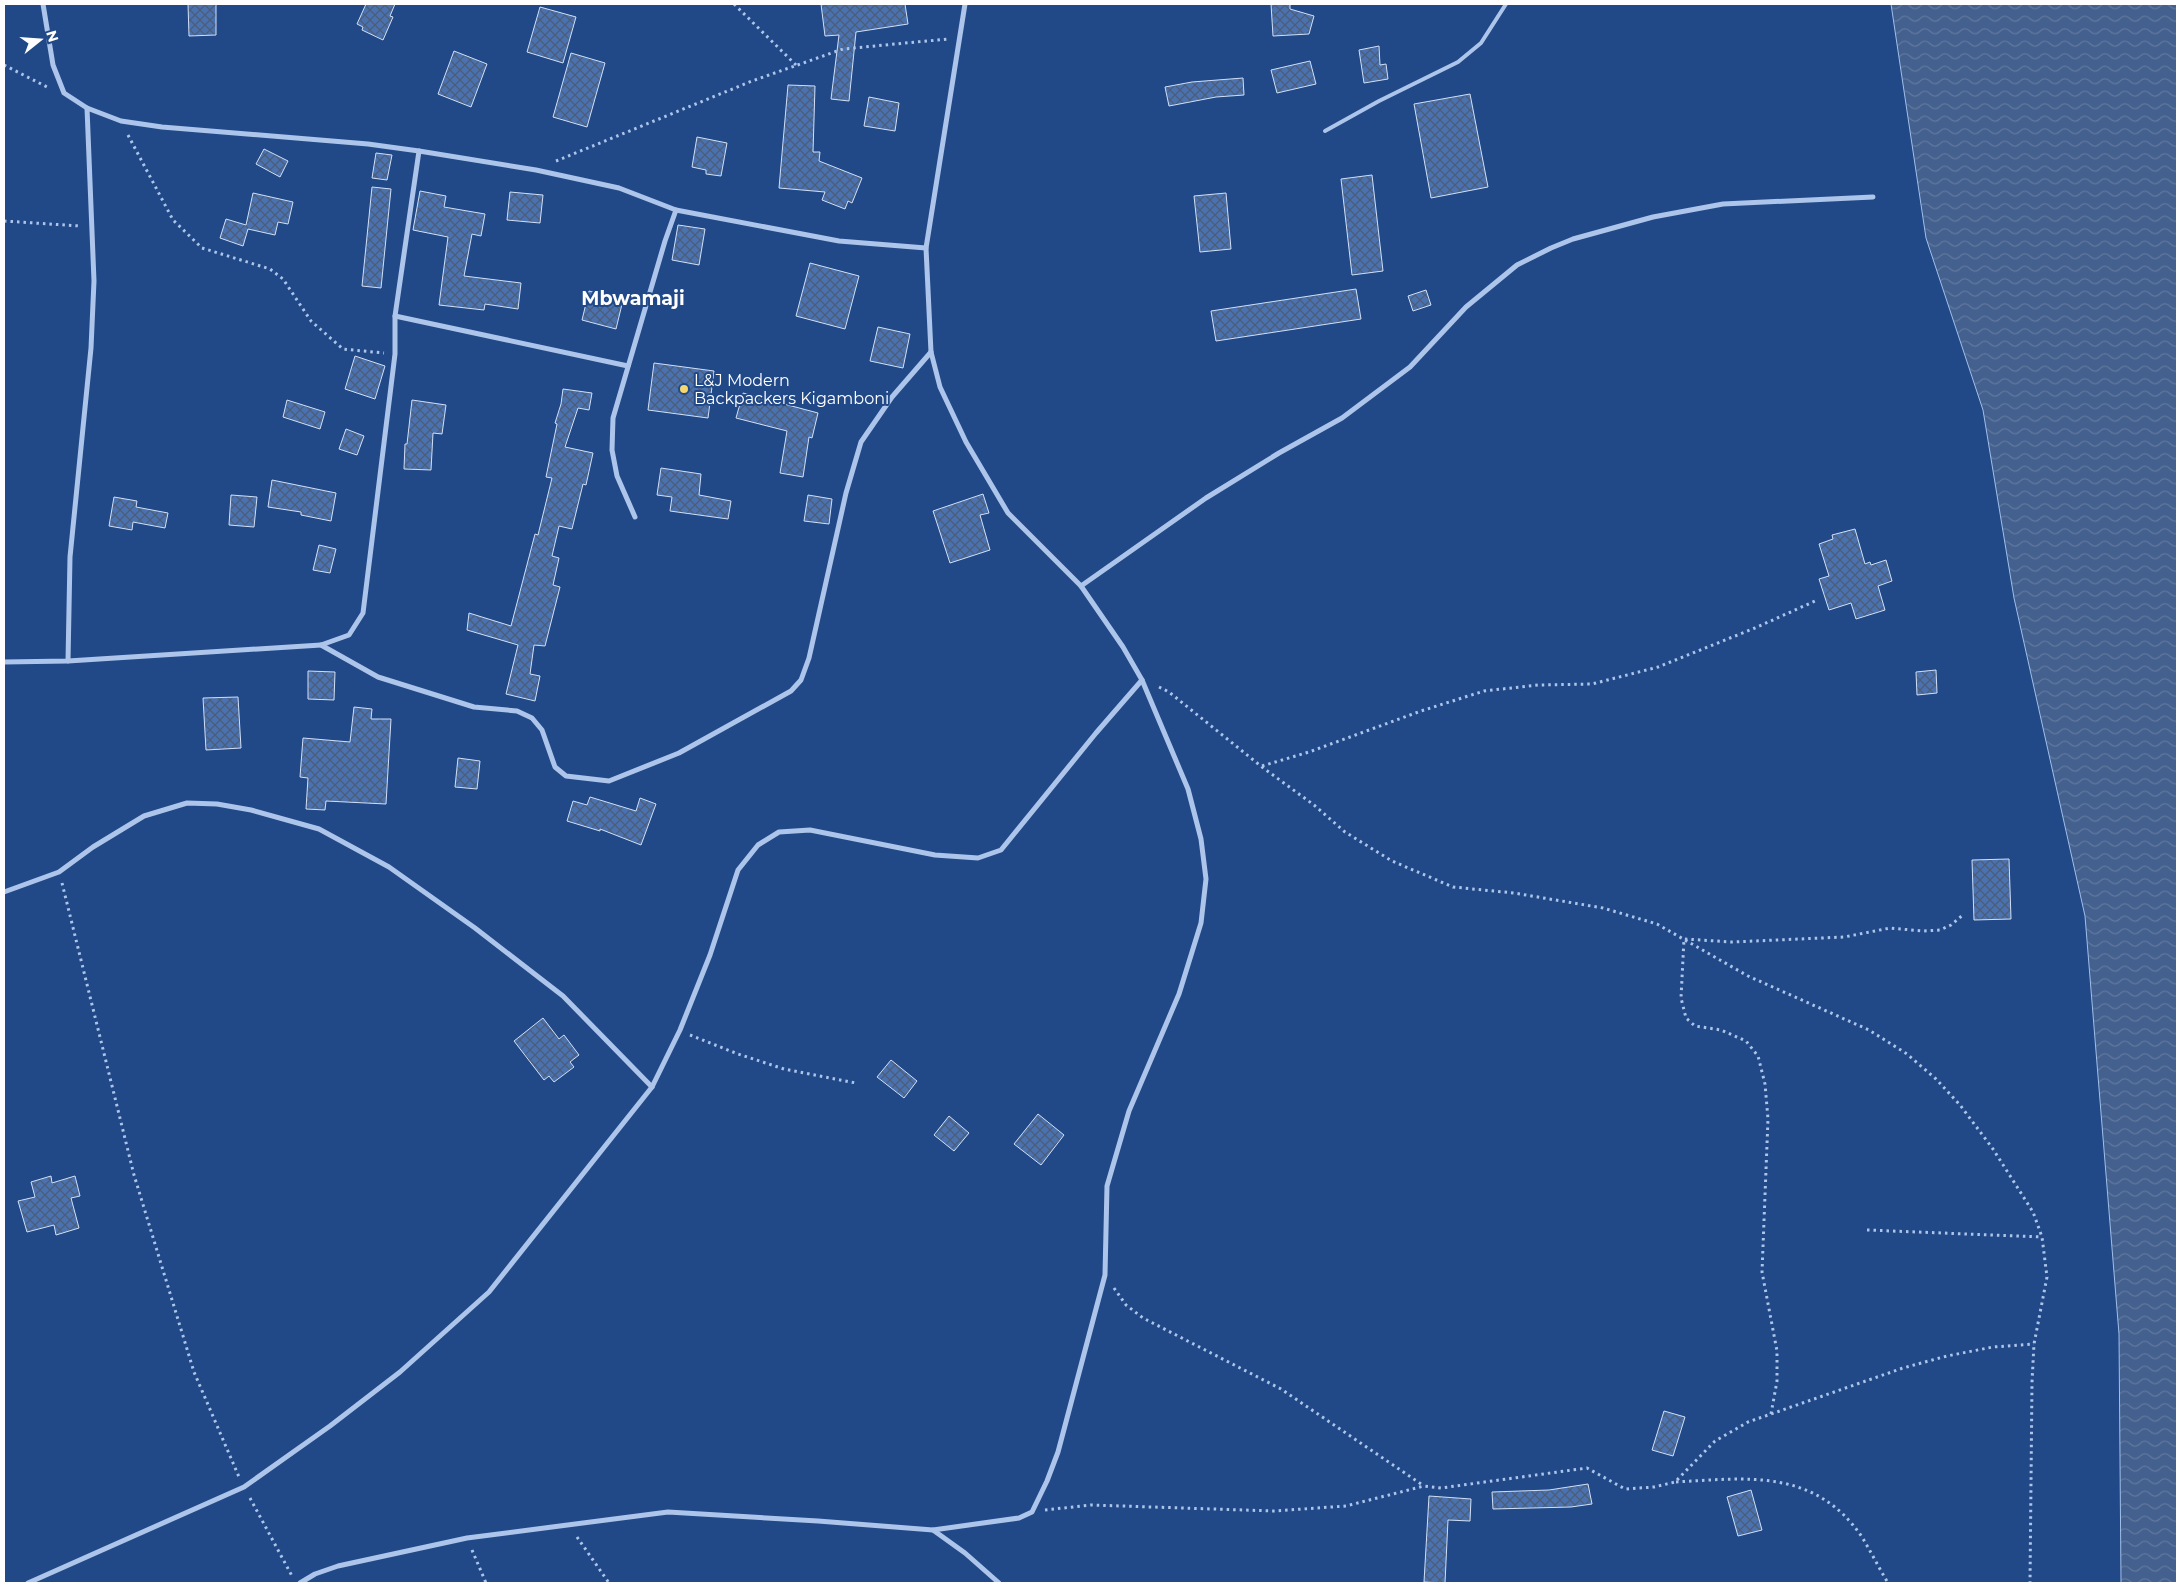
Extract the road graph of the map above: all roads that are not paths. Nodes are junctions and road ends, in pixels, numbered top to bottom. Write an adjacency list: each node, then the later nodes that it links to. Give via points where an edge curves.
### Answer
1 (44, 4): 4 (street, via 53,65 64,93)
2 (965, 4): 9 (street)
3 (1506, 4): 5 (lane, via 1480,43 1458,62)
4 (87, 108): 6 (street, via 121,121 162,127); 16 (street, via 93,226 91,348 70,557)
5 (1325, 131)
6 (419, 151): 8 (street, via 536,170 619,188); 10 (street)
7 (1873, 197): 14 (street, via 1723,204 1626,224 1551,248 1517,265 1466,307 1410,367 1342,418 1206,498)
8 (676, 210): 9 (street, via 839,241); 12 (street)
9 (926, 248): 11 (street)
10 (395, 316): 12 (street); 15 (street, via 395,354 363,613 349,635)
11 (931, 352): 14 (street, via 940,387 966,442 1008,513); 15 (street, via 892,397 862,442 846,493 809,658 801,680 791,691 679,753 609,781 566,776 555,767 542,730 532,718 517,711 474,707 378,677)
12 (628, 366): 13 (street, via 613,418 612,450 617,476)
13 (634, 516)
14 (1081, 586): 18 (street, via 1124,647)
15 (321, 645): 16 (street)
16 (68, 661): 17 (street)
17 (4, 662)
18 (1142, 680): 20 (street, via 1002,850 978,858 934,855 810,830 779,832 758,845 738,870 710,955 680,1030); 21 (street, via 1188,789 1201,838 1206,879 1202,923 1179,994 1129,1111 1107,1186 1105,1275 1058,1452 1032,1512 1019,1518)
19 (4, 892): 20 (street, via 59,872 92,847 144,816 187,802 251,810 319,829 389,866 476,928 562,996)
20 (652, 1087): 22 (street, via 489,1292 400,1372 244,1487)
21 (933, 1530): 23 (street, via 668,1512 467,1538 338,1566); 24 (street, via 965,1552)
22 (28, 1583)
23 (300, 1583)
24 (999, 1583)

